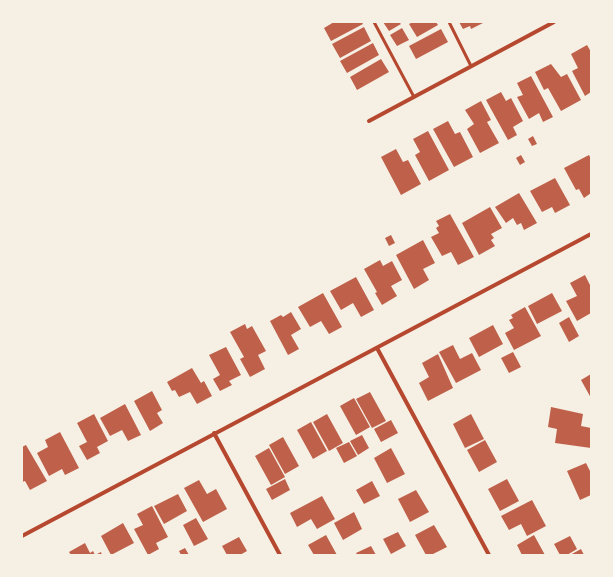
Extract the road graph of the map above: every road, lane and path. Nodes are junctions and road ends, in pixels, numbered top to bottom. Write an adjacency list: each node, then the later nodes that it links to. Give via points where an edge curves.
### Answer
1 (374, 22): 5 (lane)
2 (449, 22): 4 (lane)
3 (554, 22): 4 (street)
4 (471, 66): 5 (street)
5 (414, 96): 6 (street)
6 (369, 121)
7 (591, 234): 8 (street)
8 (377, 348): 9 (street); 12 (street)
9 (214, 433): 10 (street); 11 (street)
10 (22, 536)
11 (280, 555)
12 (488, 555)

